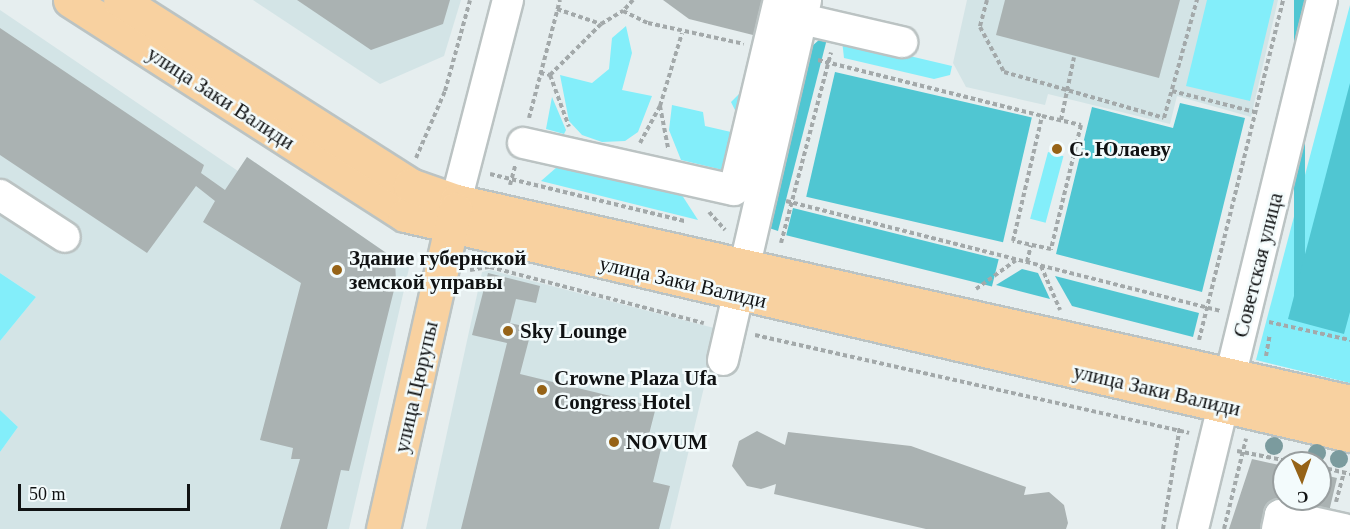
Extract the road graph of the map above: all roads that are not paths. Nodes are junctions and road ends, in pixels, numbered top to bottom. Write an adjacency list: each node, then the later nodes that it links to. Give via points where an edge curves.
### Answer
1 (70, 0): 11 (main road, улица Заки Валиди, via 405,215)
2 (120, 0): 11 (main road, улица Заки Валиди)
3 (508, 0): 11 (street, улица Цюрупы, via 460,168)
4 (779, 0): 8 (street)
5 (1322, 0): 15 (street, Советская улица)
6 (804, 10): 7 (street, via 837,27); 8 (street)
7 (902, 42)
8 (781, 52): 9 (street, via 734,190); 13 (street, via 761,196)
9 (523, 143)
10 (0, 195): 12 (street)
11 (454, 215): 13 (main road, улица Заки Валиди); 19 (main road, улица Цюрупы)
12 (65, 237)
13 (745, 265): 14 (street); 15 (main road, улица Заки Валиди); 17 (main road, улица Заки Валиди)
14 (723, 360)
15 (1231, 374): 16 (main road, улица Заки Валиди); 17 (street, Советская улица)
16 (1350, 402)
17 (1223, 405): 18 (main road, улица Заки Валиди); 20 (street, Советская улица)
18 (1350, 435)
19 (383, 529)
20 (1193, 529)
21 (1276, 529): 22 (street, via 1280,514)
22 (1344, 529)

